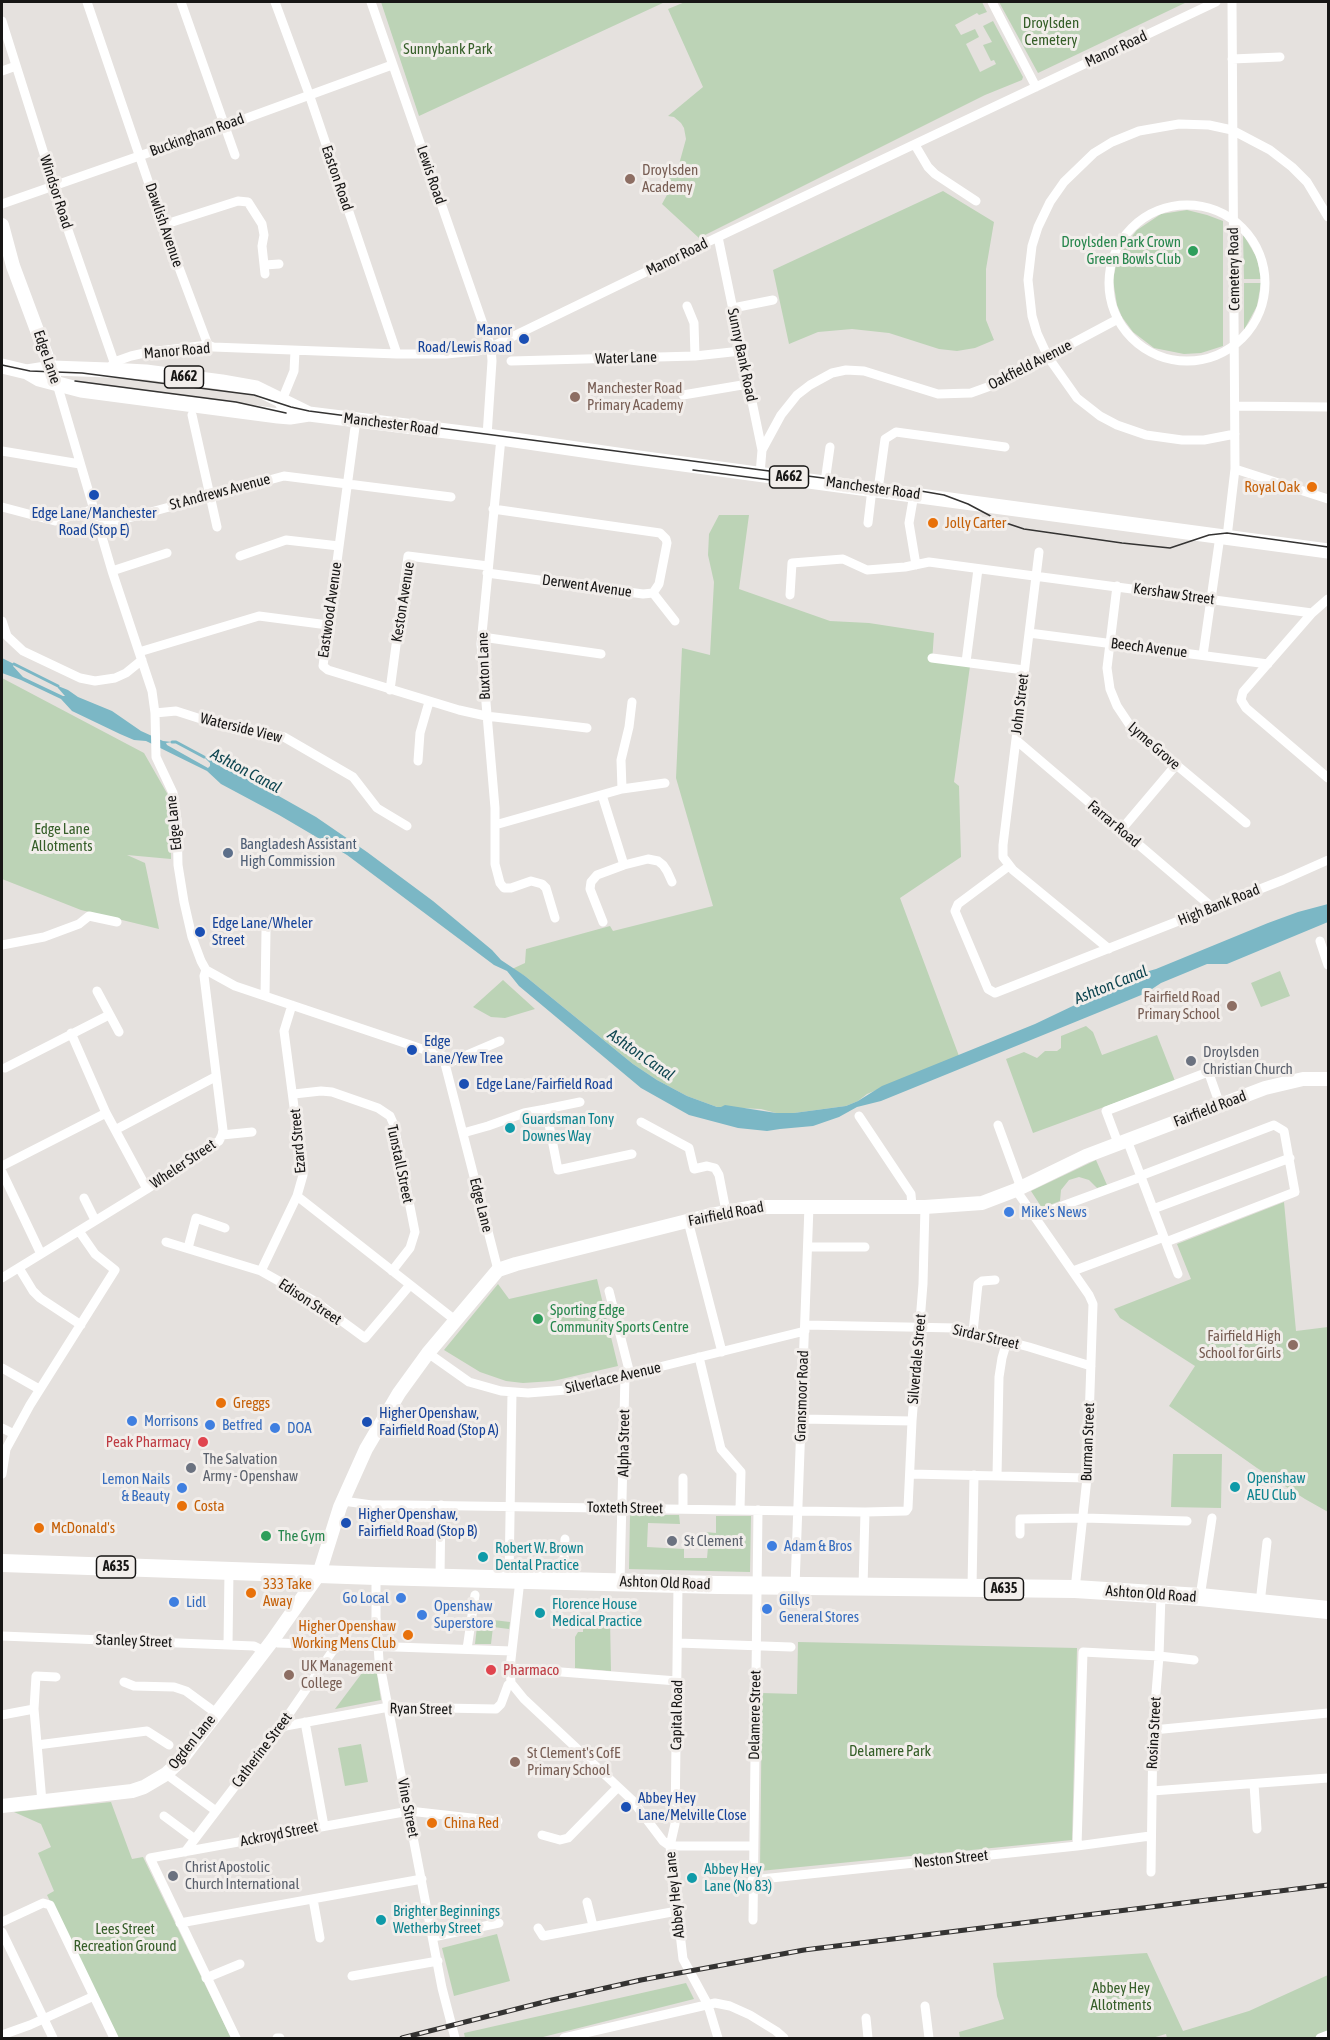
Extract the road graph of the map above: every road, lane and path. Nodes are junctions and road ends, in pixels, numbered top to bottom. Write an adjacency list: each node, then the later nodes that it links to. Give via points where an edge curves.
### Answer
1 (87, 2): 20 (street, Dawlish Avenue)
2 (181, 2): 16 (street)
3 (275, 2): 15 (street, Easton Road)
4 (371, 2): 11 (street, Lewis Road)
5 (992, 2): 14 (street)
6 (1216, 2): 14 (street, Manor Road)
7 (1232, 2): 10 (street, Cemetery Road)
8 (2, 21): 12 (street, Windsor Road)
9 (1280, 57): 10 (street)
10 (1232, 59): 17 (street, Cemetery Road)
11 (392, 65): 15 (street, Buckingham Road); 36 (street, Lewis Road)
12 (16, 66): 13 (street); 21 (street, Windsor Road)
13 (2, 71)
14 (1036, 87): 18 (street, Manor Road)
15 (309, 94): 16 (street, Buckingham Road); 39 (street, Easton Road)
16 (225, 126): 19 (street); 20 (street, Buckingham Road)
17 (1232, 130): 24 (street, via 1292,167 1307,182); 25 (street, Cemetery Road); 41 (street, via 1192,124 1139,131 1094,153 1064,182 1038,227 1029,262 1032,316)
18 (915, 145): 22 (street, via 935,174); 28 (street, Manor Road)
19 (235, 155)
20 (140, 156): 21 (street, Buckingham Road); 27 (street, Dawlish Avenue)
21 (54, 186): 23 (street, Buckingham Road); 44 (street, Windsor Road)
22 (976, 201)
23 (2, 204)
24 (1329, 217)
25 (1233, 220): 33 (street, via 1204,208 1178,205 1139,221 1121,241 1109,272 1108,293); 35 (street, Cemetery Road); 35 (street, via 1254,242 1266,282 1257,319)
26 (2, 225): 45 (street, Edge Lane, via 16,276)
27 (164, 225): 29 (street, via 238,201 248,202 262,224 265,270); 34 (street, Dawlish Avenue)
28 (718, 237): 32 (street, Sunny Bank Road); 36 (street, Manor Road)
29 (279, 264)
30 (773, 300): 32 (street)
31 (687, 306): 40 (street, via 694,323)
32 (733, 308): 38 (street, Sunny Bank Road)
33 (1118, 319): 35 (street, via 1137,343 1161,356 1202,359); 41 (street, Oakfield Avenue)
34 (208, 345): 37 (street, Manor Road); 44 (street, Manor Road, via 149,352)
35 (1235, 346): 51 (street, Cemetery Road)
36 (491, 347): 39 (street, Manor Road, via 446,354); 58 (street, Lewis Road)
37 (296, 351): 39 (street, Manor Road); 50 (street, via 294,371)
38 (741, 351): 40 (street, Water Lane); 48 (street, Sunny Bank Road)
39 (397, 354)
40 (695, 356): 42 (street, Water Lane)
41 (1048, 357): 57 (street, via 1077,398 1100,416 1125,428 1182,440); 62 (street, Oakfield Avenue, via 996,384 961,394 938,394 864,371 832,373 793,400)
42 (511, 361)
43 (2, 366): 46 (main road, A662)
44 (111, 366): 45 (main road, Manchester Road / A662); 50 (main road, Manchester Road / A662, via 244,385)
45 (52, 368): 46 (main road, Manchester Road / A662); 47 (street, Edge Lane)
46 (27, 372): 47 (main road, Manchester Road / A662)
47 (57, 384): 55 (main road, Manchester Road / A662); 63 (street, Edge Lane)
48 (748, 384): 49 (street); 62 (street, Sunny Bank Road)
49 (683, 395)
50 (282, 400): 53 (main road, Manchester Road / A662); 55 (street)
51 (1236, 406): 52 (street); 57 (street, Cemetery Road)
52 (1329, 407)
53 (309, 414): 55 (main road, Manchester Road / A662); 56 (main road, Manchester Road / A662)
54 (192, 415): 70 (street)
55 (278, 416)
56 (356, 420): 58 (main road, Manchester Road / A662); 67 (street, Eastwood Avenue)
57 (1236, 434): 64 (street, Cemetery Road)
58 (494, 437): 65 (main road, Manchester Road / A662); 75 (street, Buxton Lane)
59 (830, 447): 66 (street)
60 (1005, 447): 68 (street, via 896,432 885,439)
61 (2, 450): 63 (street)
62 (762, 450): 65 (street, Sunny Bank Road)
63 (80, 464): 74 (street, Edge Lane)
64 (1235, 469): 72 (street); 79 (street, Cemetery Road)
65 (760, 474): 66 (main road, Manchester Road / A662)
66 (825, 482): 68 (main road, Manchester Road / A662)
67 (348, 483): 70 (street, St Andrews Avenue, via 284,476); 71 (street, St Andrews Avenue); 80 (street, Eastwood Avenue)
68 (875, 489): 69 (main road, Manchester Road / A662); 76 (street)
69 (914, 494): 79 (main road, Manchester Road / A662); 85 (street, via 909,523)
70 (211, 495): 77 (street, St Andrews Avenue); 78 (street)
71 (451, 497)
72 (1329, 499)
73 (2, 507): 74 (street, via 55,521)
74 (94, 509): 77 (street, Edge Lane)
75 (493, 509): 87 (street, Buxton Lane); 91 (street, via 660,533 667,543 659,584)
76 (868, 523)
77 (99, 526): 88 (street, Edge Lane)
78 (217, 527)
79 (1223, 536): 81 (main road, Manchester Road / A662); 93 (street, Cemetery Road)
80 (339, 546): 84 (street, via 286,540); 98 (street, Eastwood Avenue)
81 (1329, 551)
82 (1039, 552): 89 (street, John Street)
83 (167, 553): 88 (street)
84 (240, 556)
85 (916, 565): 86 (street, Kershaw Street, via 929,562); 92 (street, Kershaw Street, via 867,570 843,560 792,563)
86 (978, 568): 89 (street, Kershaw Street); 106 (street)
87 (487, 570): 91 (street, Derwent Avenue); 100 (street, Buxton Lane); 109 (street, Keston Avenue, via 408,555)
88 (112, 571): 104 (street, Edge Lane)
89 (1036, 576): 90 (street, Kershaw Street); 99 (street, John Street)
90 (1116, 586): 93 (street, Kershaw Street); 101 (street, Lyme Grove)
91 (653, 593): 97 (street, Derwent Avenue)
92 (790, 595)
93 (1211, 599): 95 (street, Kershaw Street); 103 (street, Cemetery Road)
94 (1329, 599): 95 (street)
95 (1312, 613): 107 (street)
96 (2, 621): 104 (street, via 7,636 17,647 80,678 115,678 126,673)
97 (675, 621)
98 (328, 625): 104 (street, via 259,616); 109 (street, Eastwood Avenue, via 323,666)
99 (1029, 633): 101 (street, Beech Avenue); 108 (street, John Street)
100 (482, 638): 102 (street); 113 (street, Buxton Lane)
101 (1109, 643): 103 (street, Beech Avenue); 117 (street, Lyme Grove, via 1110,689 1121,714 1131,728)
102 (601, 654)
103 (1203, 655): 107 (street, Beech Avenue)
104 (141, 656): 112 (street, Edge Lane)
105 (932, 658): 106 (street)
106 (966, 662): 108 (street)
107 (1268, 664): 118 (street, via 1243,692 1241,700)
108 (1024, 670): 115 (street, John Street)
109 (390, 690): 110 (street, Eastwood Avenue)
110 (429, 702): 113 (street, Eastwood Avenue); 116 (street, via 420,733)
111 (632, 702): 120 (street, via 621,760)
112 (155, 713): 124 (street, Waterside View, via 176,711 284,737 353,777 377,808); 139 (street, Edge Lane, via 156,757 173,793 184,902)
113 (486, 716): 114 (street, Eastwood Avenue); 123 (street, Buxton Lane)
114 (588, 728)
115 (1016, 740): 125 (street, Farrar Road); 127 (street, John Street, via 1003,845)
116 (418, 761)
117 (1176, 765): 122 (street, Lyme Grove); 125 (street)
118 (1329, 778)
119 (665, 783): 120 (street)
120 (622, 789): 121 (street)
121 (602, 795): 123 (street); 128 (street)
122 (1246, 823)
123 (495, 825): 131 (street, Buxton Lane, via 496,871 502,886 531,881 542,884)
124 (406, 826)
125 (1121, 830): 130 (street, Farrar Road)
126 (1329, 860): 130 (street, High Bank Road)
127 (1006, 861): 137 (street); 137 (street, High Bank Road, via 955,911 990,992 1001,992)
128 (624, 865): 129 (street, via 655,860 665,868); 133 (street, via 597,875 590,885)
129 (672, 882)
130 (1212, 908): 137 (street, High Bank Road)
131 (555, 918)
132 (117, 922): 136 (street, via 89,916 53,934)
133 (603, 922)
134 (266, 931): 141 (street)
135 (1320, 941): 138 (street)
136 (2, 945)
137 (1109, 949)
138 (1329, 965)
139 (206, 970): 141 (street); 149 (street, Wheler Street)
140 (97, 991): 143 (street)
141 (265, 996): 142 (street)
142 (292, 1005): 147 (street, via 443,1056); 151 (street, Ezard Street, via 284,1030)
143 (109, 1015): 144 (street); 145 (street)
144 (119, 1032)
145 (71, 1033): 148 (street); 155 (street)
146 (500, 1041): 147 (street)
147 (446, 1064): 161 (street, Edge Lane)
148 (5, 1068)
149 (215, 1077): 159 (street); 162 (street, Wheler Street)
150 (1329, 1079): 153 (street, Fairfield Road, via 1284,1082)
151 (294, 1094): 171 (street, Ezard Street, via 303,1175); 191 (street, Tunstall Street, via 332,1092 390,1116 415,1232 410,1248)
152 (580, 1102): 154 (street)
153 (1220, 1105): 163 (street, Fairfield Road); 163 (street, via 1208,1070 1108,1110)
154 (546, 1109): 161 (street); 164 (street, via 558,1170)
155 (106, 1113): 159 (street); 166 (street)
156 (859, 1116): 174 (street)
157 (641, 1122): 176 (street, via 689,1148 694,1169 715,1168)
158 (998, 1125): 170 (street)
159 (115, 1130): 169 (street)
160 (252, 1132): 162 (street)
161 (463, 1132): 189 (street, Edge Lane)
162 (222, 1135): 169 (street, Wheler Street, via 208,1149)
163 (1123, 1142): 168 (street); 170 (street, Fairfield Road)
164 (632, 1154)
165 (1290, 1158): 168 (street, via 1284,1131 1274,1125); 175 (street); 182 (street, via 1295,1192)
166 (2, 1166)
167 (2, 1172): 187 (street)
168 (1140, 1176): 175 (street); 177 (street)
169 (147, 1188): 178 (street, Wheler Street)
170 (1018, 1189): 174 (street, Fairfield Road, via 982,1203); 177 (street)
171 (297, 1196): 190 (street, Ezard Street); 191 (street)
172 (84, 1198): 178 (street)
173 (809, 1206): 174 (street, Fairfield Road); 176 (street, Fairfield Road); 184 (street, Gransmoor Road)
174 (919, 1206): 200 (street, Silverdale Street, via 923,1284)
175 (1153, 1209): 182 (street)
176 (726, 1211): 179 (street, Fairfield Road)
177 (1035, 1216): 192 (street)
178 (95, 1220): 181 (street, Wheler Street)
179 (688, 1221): 189 (street, Fairfield Road); 204 (street)
180 (225, 1228): 186 (street, via 196,1218)
181 (79, 1231): 187 (street, Wheler Street); 199 (street, via 95,1254 115,1270)
182 (1165, 1239): 192 (street); 193 (street)
183 (166, 1242): 186 (street, Edison Street)
184 (809, 1246): 185 (street); 201 (street, Gransmoor Road)
185 (865, 1247)
186 (188, 1248): 190 (street, Edison Street)
187 (41, 1254): 188 (street, Wheler Street)
188 (19, 1268): 194 (street, Wheler Street); 199 (street, via 40,1298)
189 (498, 1270): 198 (street)
190 (261, 1271): 196 (street, Edison Street, via 316,1302 365,1338)
191 (392, 1271): 196 (street)
192 (1073, 1271): 207 (street, Burman Street, via 1093,1304)
193 (1178, 1274)
194 (2, 1278)
195 (994, 1280): 202 (street, via 978,1284)
196 (410, 1286): 198 (street)
197 (609, 1291): 209 (street, Alpha Street)
198 (455, 1320): 205 (street)
199 (81, 1325): 210 (street)
200 (919, 1327): 201 (street, Sirdar Street); 202 (street, Sirdar Street); 213 (street, Silverdale Street)
201 (805, 1328): 204 (street, Silverlace Avenue); 212 (street, Gransmoor Road)
202 (973, 1332): 203 (street, Sirdar Street)
203 (1007, 1341): 207 (street, Sirdar Street); 219 (street, via 999,1377)
204 (722, 1352): 206 (street, Silverlace Avenue)
205 (428, 1353): 211 (street, Silverlace Avenue, via 469,1382); 222 (street, via 366,1449)
206 (699, 1357): 209 (street, Silverlace Avenue); 227 (street, via 721,1449 741,1472)
207 (1091, 1366): 221 (street, Burman Street)
208 (2, 1368): 210 (street)
209 (627, 1375): 211 (street, Silverlace Avenue, via 566,1390); 225 (street, Alpha Street)
210 (39, 1389): 215 (street)
211 (512, 1392): 224 (street)
212 (801, 1419): 213 (street); 229 (street, Gransmoor Road)
213 (912, 1421): 217 (street, Silverdale Street)
214 (2, 1428): 215 (street)
215 (14, 1434): 216 (street, via 6,1449)
216 (2, 1474)
217 (910, 1474): 218 (street); 230 (street, Silverdale Street)
218 (974, 1475): 219 (street); 250 (street)
219 (997, 1476): 221 (street)
220 (683, 1478): 226 (street)
221 (1087, 1478): 232 (street, Burman Street)
222 (343, 1501): 223 (street, Toxteth Street); 240 (street)
223 (441, 1505): 224 (street, Toxteth Street); 242 (street)
224 (509, 1506): 225 (street, Toxteth Street); 243 (street)
225 (623, 1508): 226 (street, Toxteth Street); 245 (street, Alpha Street)
226 (682, 1508): 227 (street, Toxteth Street)
227 (740, 1509): 228 (street, Toxteth Street)
228 (758, 1510): 229 (street, Toxteth Street); 247 (street, Delamere Street)
229 (798, 1510): 231 (street, Toxteth Street); 248 (street, Gransmoor Road)
230 (906, 1511): 231 (street, Toxteth Street)
231 (865, 1512): 249 (street)
232 (1084, 1518): 234 (street); 235 (street, via 1020,1519); 251 (street, Burman Street)
233 (1212, 1518): 254 (street)
234 (1187, 1521)
235 (1020, 1534)
236 (564, 1539): 244 (street)
237 (1267, 1542): 255 (street)
238 (2, 1563): 239 (highway, Ashton Old Road / A635)
239 (229, 1570): 240 (highway, Ashton Old Road / A635); 259 (street)
240 (319, 1574): 241 (highway, Ashton Old Road / A635); 260 (street, Ogden Lane)
241 (376, 1576): 242 (highway, Ashton Old Road / A635); 262 (street, Vine Street)
242 (440, 1578): 243 (highway, Ashton Old Road / A635)
243 (514, 1579): 244 (highway, Ashton Old Road / A635); 266 (street)
244 (563, 1580): 245 (highway, Ashton Old Road / A635)
245 (620, 1582): 246 (highway, Ashton Old Road / A635)
246 (678, 1584): 247 (highway, Ashton Old Road / A635); 258 (street, Capital Road)
247 (757, 1586): 248 (highway, Ashton Old Road / A635); 263 (street, Delamere Street)
248 (795, 1586): 249 (highway, Ashton Old Road / A635)
249 (863, 1587): 250 (highway, Ashton Old Road / A635)
250 (972, 1588): 251 (highway, Ashton Old Road / A635)
251 (1075, 1589): 253 (highway, Ashton Old Road / A635)
252 (474, 1595): 265 (street)
253 (1161, 1595): 254 (highway, Ashton Old Road / A635); 267 (street, Rosina Street)
254 (1200, 1597): 255 (highway, Ashton Old Road / A635)
255 (1260, 1603): 256 (highway, Ashton Old Road / A635)
256 (1329, 1610)
257 (2, 1636): 259 (street, Stanley Street)
258 (678, 1643): 263 (street); 271 (street, Capital Road)
259 (228, 1644): 260 (street, Stanley Street)
260 (268, 1646): 261 (street, Stanley Street); 276 (street, Ogden Lane)
261 (336, 1646): 262 (street, Stanley Street); 280 (street, Catherine Street)
262 (377, 1646): 265 (street, Stanley Street); 274 (street, Vine Street)
263 (756, 1646): 264 (street); 301 (street, Delamere Street)
264 (791, 1647)
265 (467, 1649): 266 (street, Stanley Street)
266 (512, 1652): 269 (street)
267 (1159, 1656): 268 (street); 281 (street, Rosina Street); 302 (street, via 1083,1652)
268 (1194, 1660)
269 (510, 1668): 271 (street); 273 (street)
270 (56, 1677): 275 (street, via 36,1676)
271 (678, 1681): 300 (street, Capital Road, via 675,1824)
272 (124, 1682): 276 (street, via 186,1691)
273 (511, 1683): 274 (street, Ryan Street, via 496,1709); 287 (street, Abbey Hey Lane)
274 (389, 1707): 279 (street, Ryan Street); 292 (street, Vine Street)
275 (34, 1709): 278 (street); 282 (street)
276 (216, 1713): 284 (street, Ogden Lane)
277 (1329, 1713): 281 (street)
278 (2, 1715)
279 (305, 1722): 280 (street, Ryan Street); 295 (street)
280 (280, 1727): 291 (street, Catherine Street)
281 (1153, 1730): 288 (street, Rosina Street)
282 (37, 1745): 283 (street, via 147,1731); 289 (street)
283 (169, 1745)
284 (166, 1774): 289 (street, Ogden Lane, via 132,1791); 291 (street)
285 (1329, 1778): 286 (street)
286 (1254, 1784): 288 (street); 296 (street)
287 (618, 1787): 297 (street, via 568,1838); 300 (street, Abbey Hey Lane)
288 (1152, 1791): 298 (street, Rosina Street)
289 (42, 1802): 290 (street, Ogden Lane)
290 (2, 1806)
291 (216, 1811): 299 (street, Catherine Street)
292 (409, 1811): 294 (street, Ackroyd Street); 295 (street, Ackroyd Street); 305 (street, Vine Street)
293 (164, 1816): 299 (street)
294 (498, 1821)
295 (324, 1826): 303 (street, Ackroyd Street)
296 (1257, 1829)
297 (542, 1835)
298 (1150, 1836): 302 (street, Neston Street); 304 (street, Rosina Street)
299 (195, 1839): 303 (street, Catherine Street)
300 (670, 1846): 301 (street); 309 (street, Abbey Hey Lane)
301 (753, 1846): 306 (street, Delamere Street)
302 (1077, 1846): 306 (street, Neston Street)
303 (185, 1852): 312 (street, Ackroyd Street, via 150,1858)
304 (1151, 1872)
305 (422, 1879): 307 (street); 317 (street, Vine Street)
306 (752, 1880): 310 (street, Delamere Street)
307 (314, 1899): 312 (street); 318 (street)
308 (588, 1902): 314 (street)
309 (677, 1911): 314 (street); 324 (street, Abbey Hey Lane, via 683,1959)
310 (753, 1920)
311 (2, 1922): 323 (street, via 46,1903 52,1908)
312 (180, 1923): 322 (street)
313 (499, 1923): 317 (street)
314 (593, 1926): 315 (street, via 543,1936)
315 (538, 1928)
316 (2, 1932): 327 (street)
317 (433, 1937): 319 (street, Vine Street)
318 (320, 1938)
319 (438, 1961): 321 (street); 333 (street, Vine Street)
320 (240, 1964): 322 (street)
321 (352, 1976)
322 (206, 1978): 332 (street)
323 (94, 1996): 327 (street); 331 (street)
324 (706, 2001): 334 (street); 335 (street, Abbey Hey Lane); 336 (street, via 739,2009)
325 (924, 2006): 338 (street)
326 (866, 2018): 337 (street)
327 (44, 2019): 329 (street); 330 (street)
328 (1329, 2035): 339 (street)
329 (4, 2036)
330 (53, 2038)
331 (114, 2038)
332 (236, 2038)
333 (455, 2038)
334 (564, 2038)
335 (718, 2038)
336 (784, 2038)
337 (868, 2038)
338 (929, 2038)
339 (1320, 2038)

